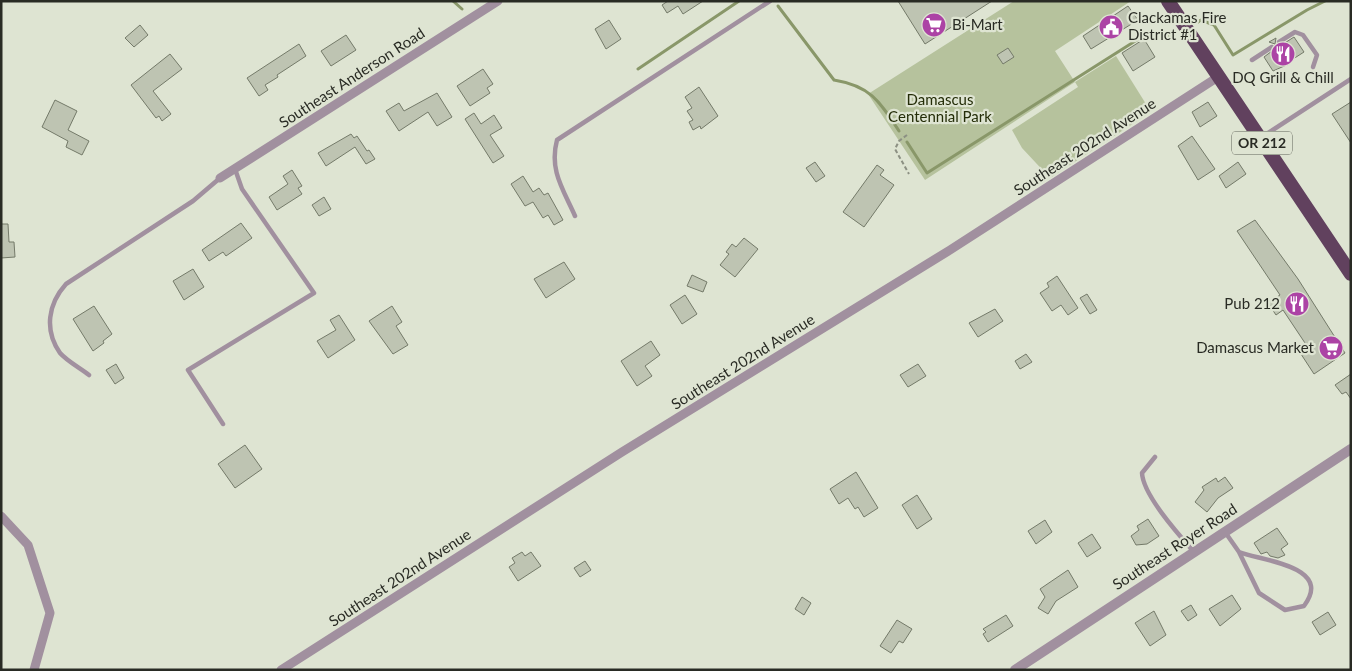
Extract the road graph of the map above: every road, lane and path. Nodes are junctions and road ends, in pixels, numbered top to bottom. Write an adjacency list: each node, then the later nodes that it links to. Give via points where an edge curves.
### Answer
1 (498, 1): 12 (street, Southeast Anderson Road)
2 (770, 1): 15 (lane, via 557,140 553,154 554,169)
3 (1168, 1): 8 (highway, OR 212)
4 (1279, 42): 7 (lane, via 1295,32 1303,35 1316,55)
5 (1272, 47): 6 (lane)
6 (1252, 60)
7 (1313, 67)
8 (1218, 77): 11 (highway, OR 212); 26 (street, Southeast 202nd Avenue, via 950,250 622,452)
9 (1351, 79): 11 (lane)
10 (907, 135): 13 (path, via 898,141 894,149)
11 (1259, 139): 16 (highway, OR 212)
12 (235, 169): 14 (street, Southeast Anderson Road); 18 (lane, via 242,189 314,293 188,370)
13 (908, 174)
14 (220, 178): 17 (lane, via 193,201 66,284 56,296 50,317 51,336 61,354)
15 (575, 216)
16 (1351, 274)
17 (88, 374)
18 (224, 424)
19 (1351, 449): 22 (street, Southeast Royer Road)
20 (1155, 457): 23 (lane, via 1142,472 1142,480 1164,516)
21 (1, 516): 25 (street, via 28,545 50,613)
22 (1225, 532): 23 (street, Southeast Royer Road); 24 (lane)
23 (1194, 552): 27 (street, Southeast Royer Road)
24 (1238, 552): 24 (lane, via 1302,571 1312,591 1304,606 1285,610 1260,593)
25 (34, 670)
26 (281, 670)
27 (1015, 670)

